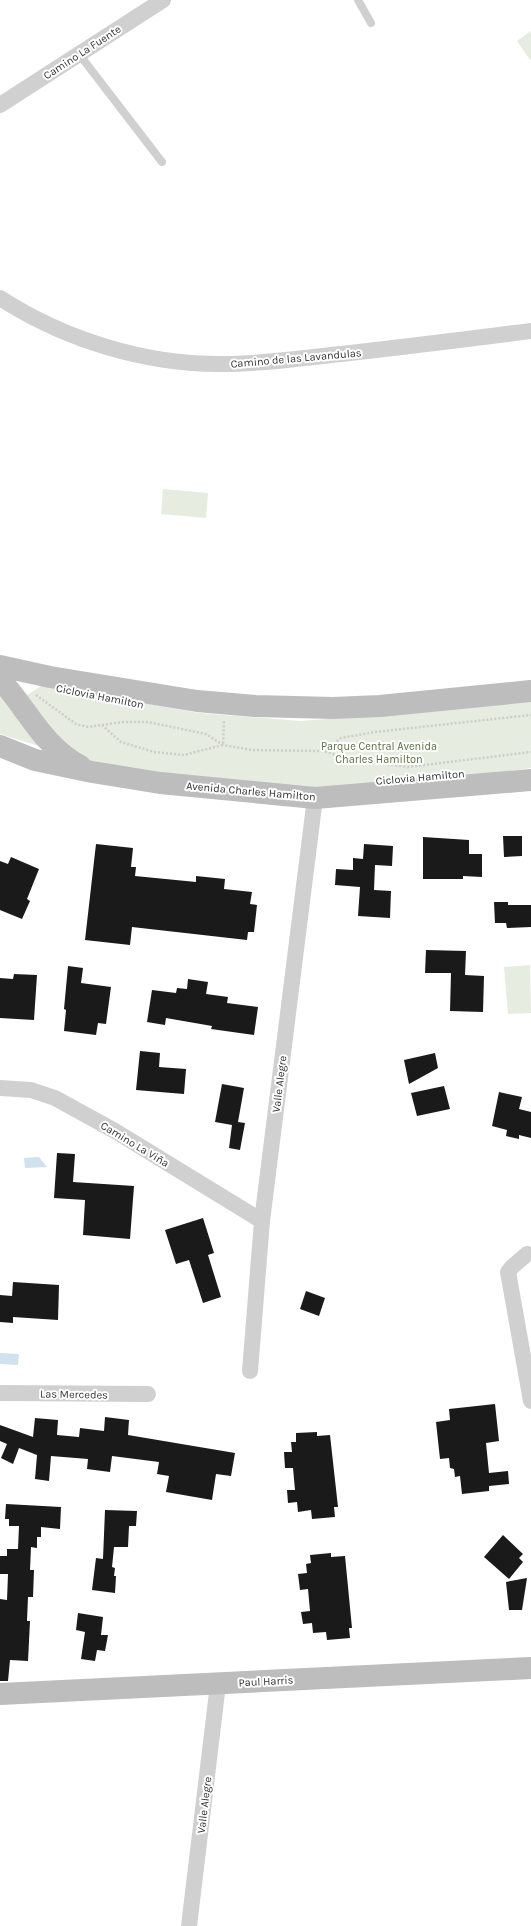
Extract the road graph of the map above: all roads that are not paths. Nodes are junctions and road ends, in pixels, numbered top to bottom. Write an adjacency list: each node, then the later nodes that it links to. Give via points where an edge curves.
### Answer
1 (163, 0): 4 (street, Camino La Fuente)
2 (358, 0): 3 (lane)
3 (371, 23)
4 (79, 54): 5 (street, Camino La Fuente); 6 (lane)
5 (0, 105)
6 (162, 162)
7 (0, 298): 8 (street, Camino de las Lavandulas, via 36,319 88,341 141,355 195,363 249,364)
8 (531, 331)
9 (0, 666): 10 (main road)
10 (29, 689): 11 (main road, via 197,701 224,716 285,707 380,706); 13 (main road, via 30,720 44,738 65,756)
11 (531, 691)
12 (0, 746): 13 (main road, Avenida Charles Hamilton, via 35,760)
13 (92, 772): 15 (main road, Avenida Charles Hamilton, via 160,783)
14 (531, 780): 15 (main road, Avenida Charles Hamilton)
15 (315, 798): 17 (street, Valle Alegre)
16 (0, 1088): 17 (street, Camino La Viña, via 31,1090 55,1098 115,1131)
17 (262, 1221): 19 (street, Valle Alegre)
18 (527, 1254): 22 (street, via 508,1272)
19 (250, 1371)
20 (0, 1393): 21 (street, Las Mercedes)
21 (148, 1394)
22 (531, 1401)
23 (531, 1668): 24 (main road, Paul Harris)
24 (218, 1684): 25 (main road, Paul Harris); 26 (street, Valle Alegre)
25 (0, 1694)
26 (189, 1926)

